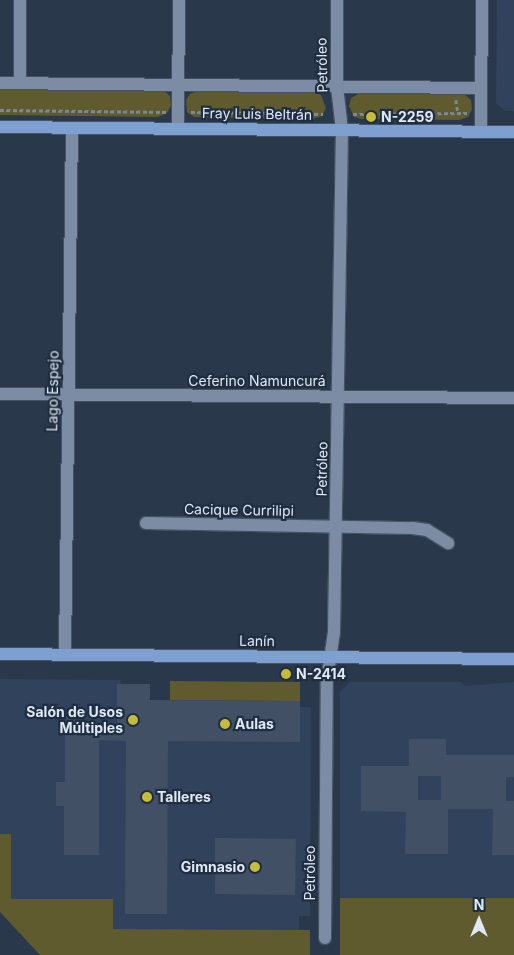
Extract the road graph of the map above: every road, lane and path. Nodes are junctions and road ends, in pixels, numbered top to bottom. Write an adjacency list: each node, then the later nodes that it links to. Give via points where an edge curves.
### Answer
1 (20, 0): 6 (street)
2 (179, 0): 7 (street)
3 (337, 0): 8 (street, Petróleo)
4 (482, 0): 9 (street)
5 (0, 83): 6 (street, Fray Luis Beltrán)
6 (20, 83): 7 (street, Fray Luis Beltrán)
7 (178, 85): 8 (street, Fray Luis Beltrán); 20 (street)
8 (337, 87): 9 (street, Fray Luis Beltrán); 21 (street, Petróleo)
9 (481, 88): 22 (street)
10 (454, 93): 14 (path)
11 (0, 110): 12 (path)
12 (168, 112)
13 (187, 112): 16 (path)
14 (458, 113): 15 (path); 17 (path)
15 (471, 113)
16 (323, 114)
17 (351, 114)
18 (0, 127): 19 (main road, Fray Luis Beltrán)
19 (72, 128): 20 (main road, Fray Luis Beltrán); 25 (street, Lago Espejo)
20 (178, 128): 21 (main road, Fray Luis Beltrán)
21 (342, 130): 22 (main road, Fray Luis Beltrán); 26 (street, Petróleo)
22 (481, 132): 23 (main road, Fray Luis Beltrán)
23 (514, 132)
24 (0, 394): 25 (street, Ceferino Namuncurá)
25 (68, 395): 26 (street, Ceferino Namuncurá); 32 (street, Lago Espejo)
26 (338, 397): 27 (street, Ceferino Namuncurá); 29 (street, Petróleo)
27 (514, 398)
28 (146, 523): 29 (street, Cacique Currilipi)
29 (336, 526): 30 (street, Cacique Currilipi, via 420,528); 33 (street, Petróleo, via 334,632)
30 (448, 543)
31 (0, 654): 32 (main road, Lanín)
32 (64, 654): 33 (main road, Lanín)
33 (330, 657): 34 (main road, Lanín); 35 (street, Petróleo, via 327,680)
34 (514, 659)
35 (325, 938)

